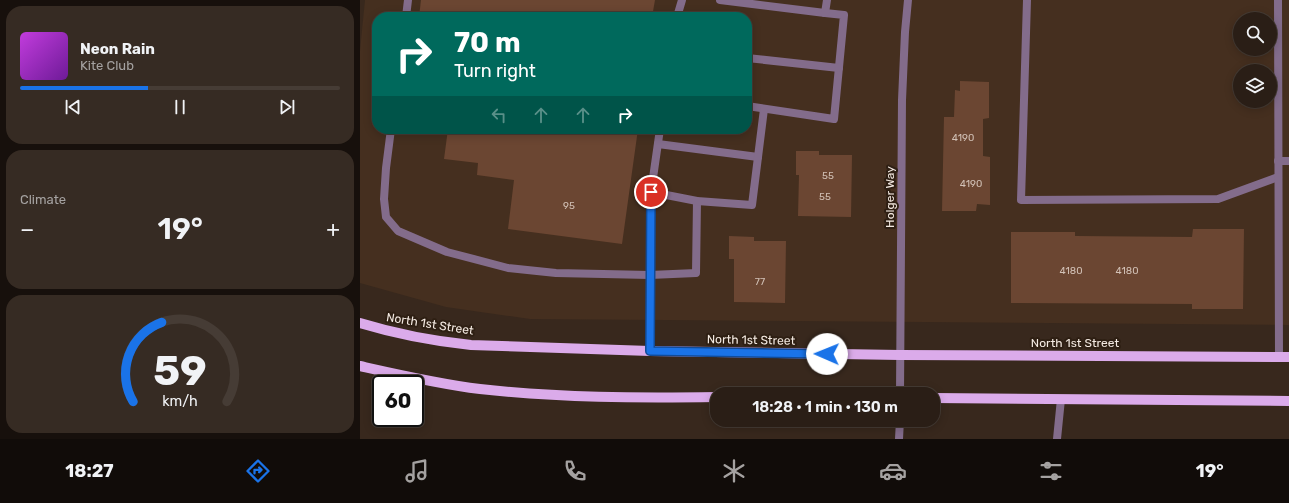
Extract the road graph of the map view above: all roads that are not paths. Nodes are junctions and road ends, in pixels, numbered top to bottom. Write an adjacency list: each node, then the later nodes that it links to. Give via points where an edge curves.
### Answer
1 (408, 0): 8 (street)
2 (682, 0): 9 (street)
3 (720, 0): 10 (street)
4 (827, 0): 10 (street)
5 (908, 0): 27 (street, Holger Way, via 902,100)
6 (1027, 0): 21 (street, via 1021,200 1218,199)
7 (1278, 0): 19 (street)
8 (407, 12)
9 (678, 12)
10 (825, 13): 12 (street, via 844,15)
11 (752, 59): 12 (street)
12 (839, 68): 14 (street, via 834,119)
13 (752, 107): 14 (street)
14 (764, 109): 18 (street)
15 (390, 134): 24 (street, via 384,199 386,217 398,232 447,252 508,268 556,273)
16 (659, 134): 17 (street)
17 (658, 144): 18 (street); 22 (street)
18 (758, 157): 23 (street, via 752,205)
19 (1278, 161): 20 (street); 21 (street)
20 (1289, 161)
21 (1278, 177): 28 (street)
22 (651, 192): 23 (street); 24 (street)
23 (697, 202): 24 (street, via 696,273)
24 (650, 275): 26 (street)
25 (360, 323): 26 (main road, North 1st Street, via 390,332 471,345)
26 (650, 351): 27 (main road, North 1st Street)
27 (900, 355): 28 (main road, North 1st Street); 30 (street, Holger Way)
28 (1284, 357)
29 (360, 366): 31 (main road, via 430,382 479,389 613,398)
30 (900, 387)
31 (710, 397)
32 (940, 398): 33 (main road)
33 (1061, 399): 34 (main road); 37 (street)
34 (1289, 400)
35 (900, 427): 36 (street)
36 (899, 439)
37 (1057, 439)

